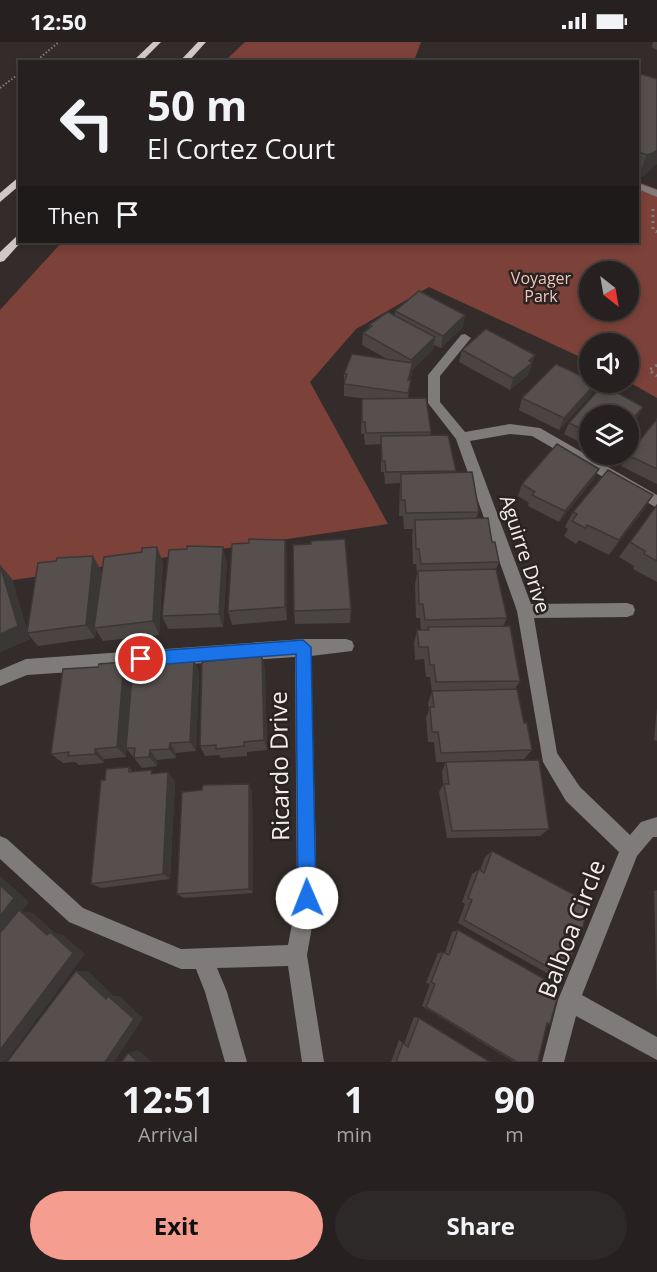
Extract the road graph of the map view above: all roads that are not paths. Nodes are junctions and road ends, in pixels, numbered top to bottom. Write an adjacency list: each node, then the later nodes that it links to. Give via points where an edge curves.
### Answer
1 (157, 42): 3 (main road)
2 (202, 42): 4 (main road)
3 (138, 60)
4 (185, 60)
5 (18, 181): 8 (main road)
6 (639, 186): 7 (street)
7 (657, 194)
8 (0, 199)
9 (18, 238): 10 (main road)
10 (0, 259)
11 (465, 338): 12 (street, Aguirre Drive, via 434,375 434,403)
12 (462, 437): 13 (street, via 510,429 535,431); 15 (street, Aguirre Drive)
13 (657, 502)
14 (627, 610): 15 (street)
15 (525, 611): 21 (street, Aguirre Drive, via 549,756 573,794)
16 (346, 646): 17 (street)
17 (303, 647): 18 (street, via 26,667); 22 (street, Ricardo Drive, via 307,898)
18 (0, 678)
19 (657, 827): 21 (street, Balboa Circle, via 648,829)
20 (0, 846): 23 (street, via 76,915 181,959)
21 (630, 849): 24 (street, Balboa Circle)
22 (297, 955): 23 (street); 27 (street, Ricardo Drive)
23 (202, 958): 26 (street)
24 (569, 1000): 25 (street); 28 (street, Balboa Circle)
25 (657, 1049)
26 (236, 1062)
27 (313, 1062)
28 (553, 1062)

